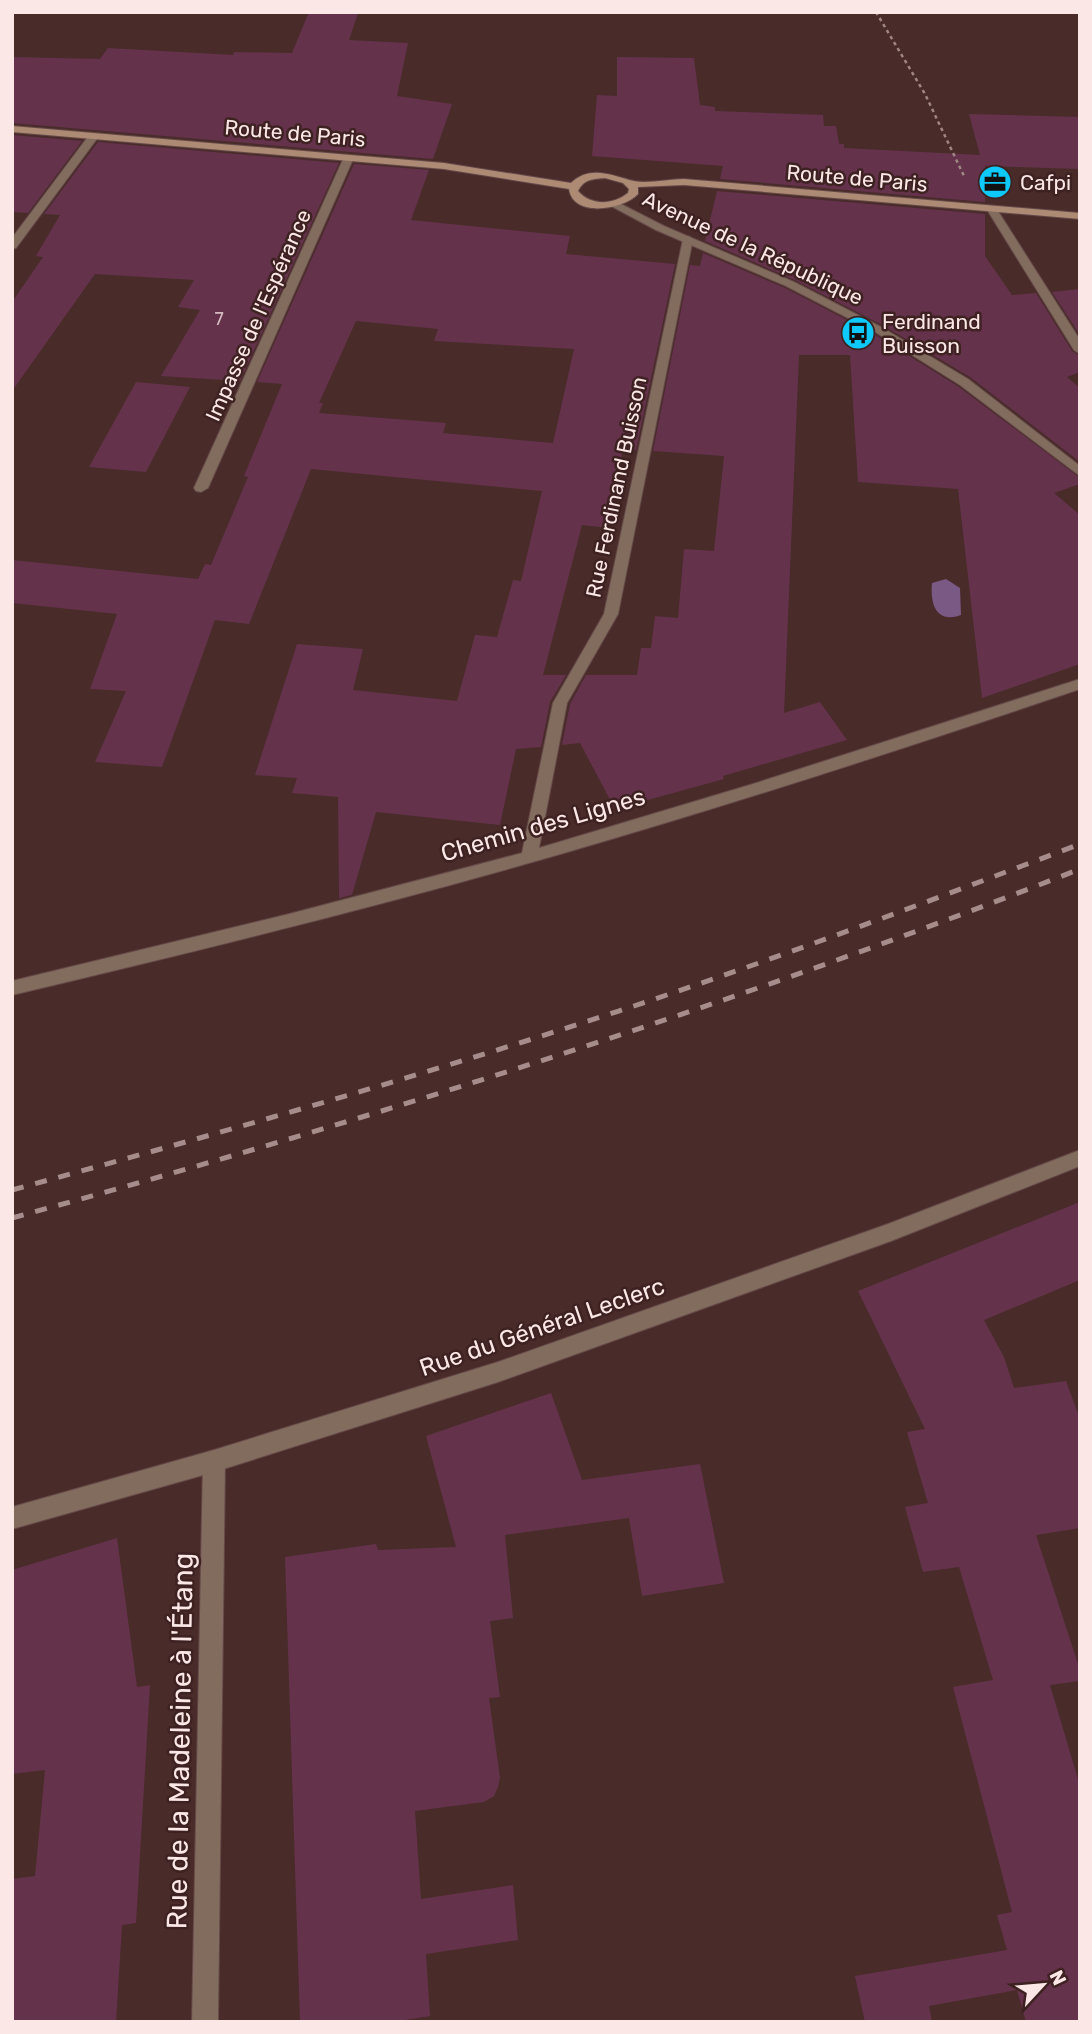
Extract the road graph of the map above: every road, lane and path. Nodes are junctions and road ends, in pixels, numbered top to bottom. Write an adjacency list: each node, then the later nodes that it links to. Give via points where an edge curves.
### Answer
1 (876, 12): 8 (path, via 925,94 970,187)
2 (12, 129): 3 (main road, Route de Paris)
3 (93, 136): 4 (main road, Route de Paris); 11 (street)
4 (349, 158): 6 (main road, Route de Paris, via 444,166); 14 (street, Impasse de l'Espérance)
5 (631, 184): 6 (main road, Route de Paris, via 597,175); 7 (main road, via 633,194); 8 (main road, Route de Paris, via 684,182)
6 (573, 186): 7 (main road, via 580,200)
7 (615, 204): 10 (street, Avenue de la République)
8 (991, 208): 9 (main road, Route de Paris); 12 (street)
9 (1080, 216)
10 (688, 239): 13 (street, Avenue de la République, via 879,330 964,382); 16 (street, Rue Ferdinand Buisson, via 611,614 560,704)
11 (12, 246)
12 (1080, 350)
13 (1080, 472)
14 (201, 488)
15 (1080, 684): 16 (street, Chemin des Lignes, via 864,756)
16 (529, 856): 17 (street, Chemin des Lignes)
17 (12, 988)
18 (1080, 1157): 19 (street, Rue du Général Leclerc, via 891,1232 498,1372)
19 (214, 1461): 20 (street, Rue du Général Leclerc); 21 (street, Rue de la Madeleine à l'Étang)
20 (12, 1518)
21 (205, 2022)

